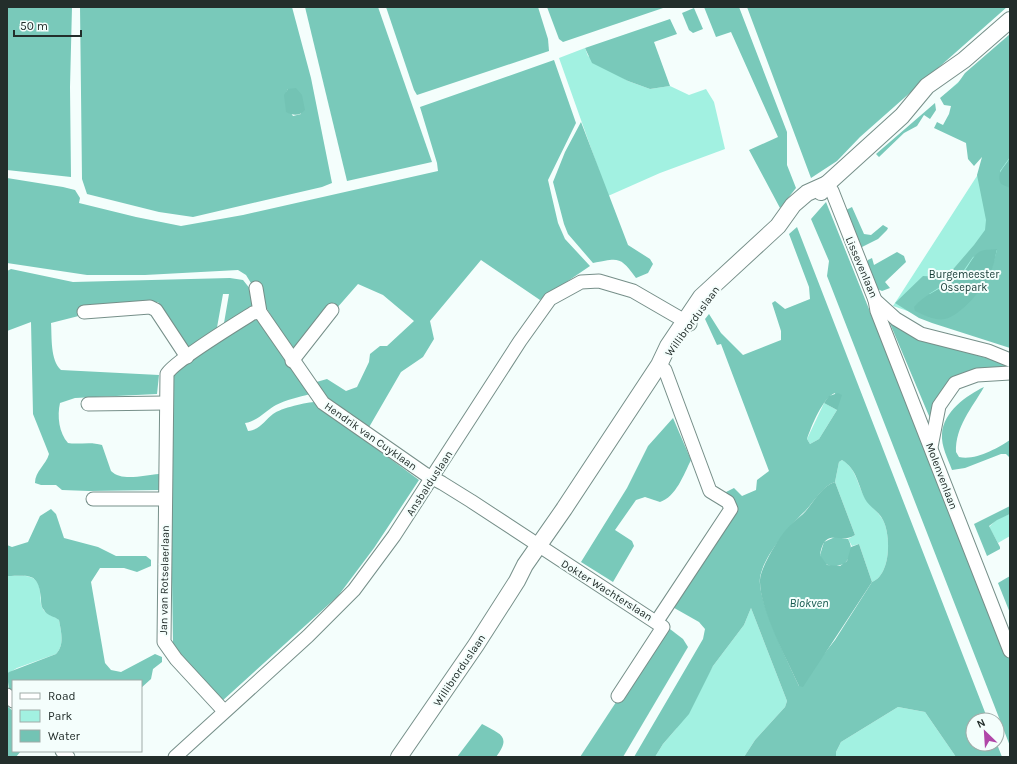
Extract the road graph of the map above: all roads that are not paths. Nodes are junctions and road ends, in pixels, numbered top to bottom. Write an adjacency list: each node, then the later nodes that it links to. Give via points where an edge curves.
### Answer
1 (1010, 20): 2 (main road, Willibrorduslaan, via 964,60 934,95 902,116)
2 (827, 184): 4 (street, Lissevenlaan, via 832,190); 8 (main road, Willibrorduslaan, via 807,193 778,226 701,297)
3 (256, 288): 7 (street)
4 (875, 300): 10 (street, Lissevenlaan, via 896,319 921,334 988,351); 16 (street, Molenvenlaan)
5 (332, 310): 11 (street)
6 (84, 312): 9 (street, via 150,307 156,310)
7 (260, 312): 9 (street, Jan van Rotselaerlaan, via 253,313); 11 (street)
8 (687, 323): 12 (main road, Willibrorduslaan, via 668,346); 17 (street, Ansbalduslaan, via 633,291 599,281 581,282 561,292 550,299 540,311)
9 (187, 357): 14 (street, Jan van Rotselaerlaan, via 172,367 167,374)
10 (1010, 360)
11 (292, 361): 17 (street, Hendrik van Cuyklaan, via 323,404)
12 (659, 365): 20 (main road, Willibrorduslaan); 21 (street, via 665,370 710,491 728,502 731,509)
13 (1010, 373): 16 (street, via 977,374 955,384 938,406)
14 (166, 403): 15 (street); 18 (street, Jan van Rotselaerlaan)
15 (88, 404)
16 (931, 447): 22 (street, Molenvenlaan)
17 (433, 478): 20 (street, Hendrik van Cuyklaan); 24 (street, Ansbalduslaan, via 354,590 308,636)
18 (165, 498): 19 (street); 24 (street, Jan van Rotselaerlaan, via 164,642 176,659)
19 (93, 499)
20 (540, 547): 21 (street, Dokter Wachterslaan); 26 (main road, Willibrorduslaan, via 525,565 476,645)
21 (656, 622): 23 (street, Dokter Wachterslaan, via 663,627)
22 (1010, 651)
23 (618, 696)
24 (224, 711): 25 (street, Ansbalduslaan)
25 (175, 757)
26 (399, 757)

